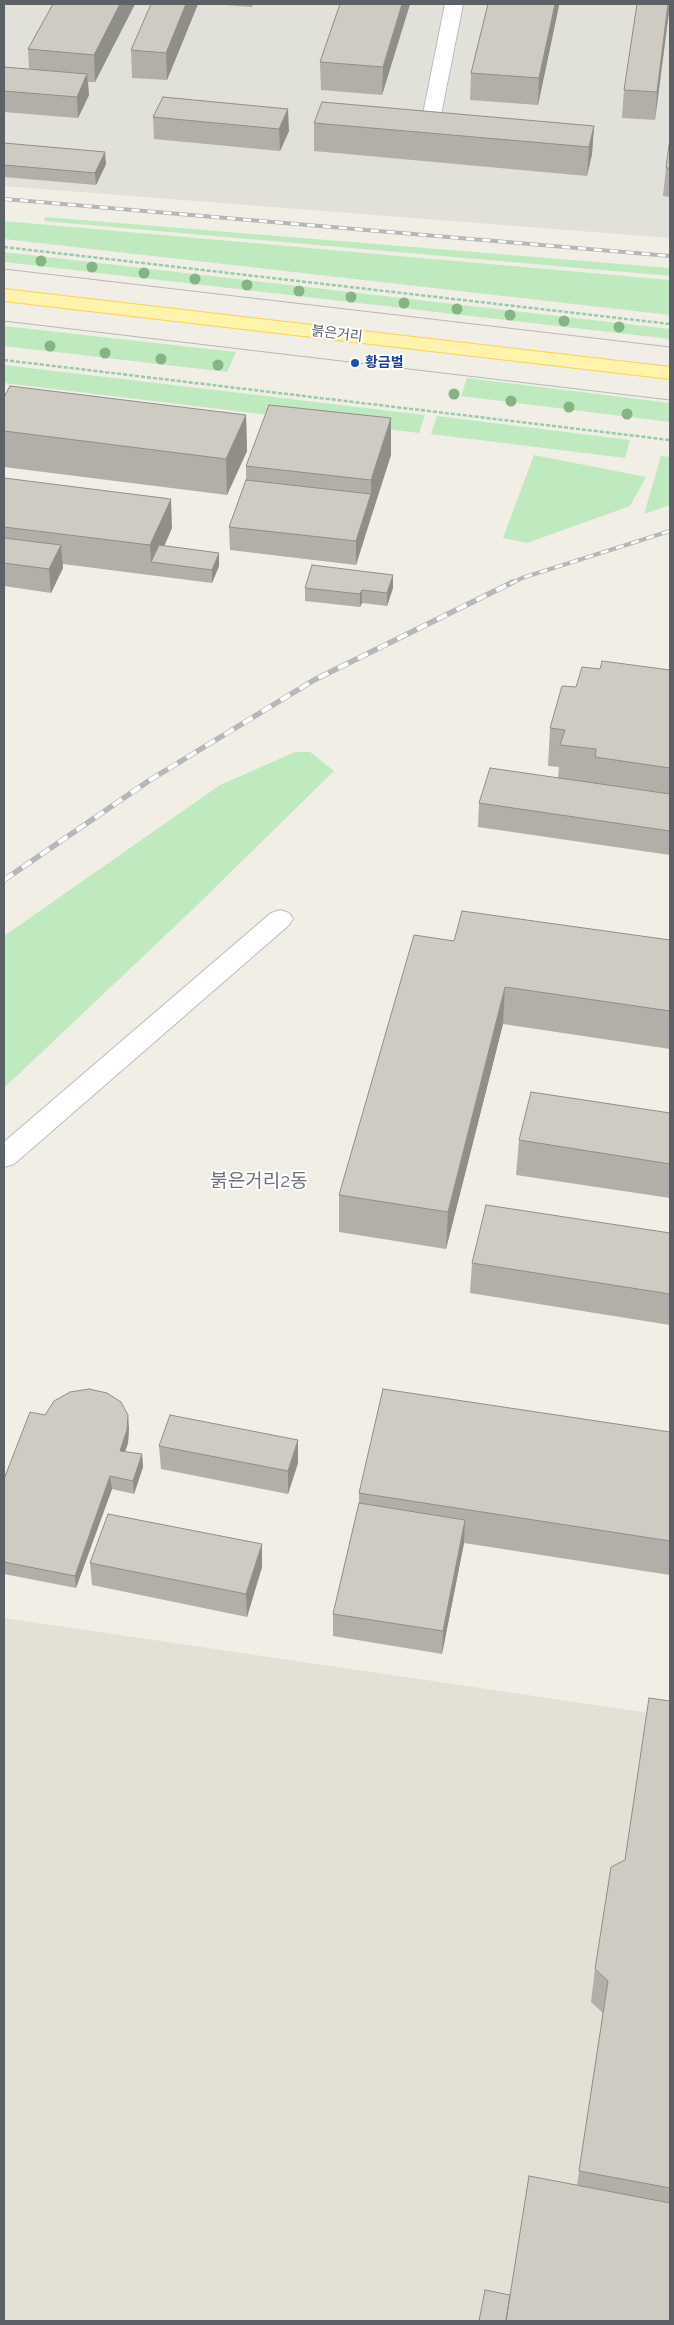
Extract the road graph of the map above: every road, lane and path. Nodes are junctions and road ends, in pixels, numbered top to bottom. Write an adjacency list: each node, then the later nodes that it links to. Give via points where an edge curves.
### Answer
1 (454, 4): 2 (lane)
2 (430, 124)
3 (4, 246): 5 (path)
4 (4, 295): 7 (main road, 붉은거리)
5 (670, 324)
6 (4, 360): 8 (path)
7 (670, 374)
8 (670, 440)
9 (280, 919): 10 (lane)
10 (4, 1157)

